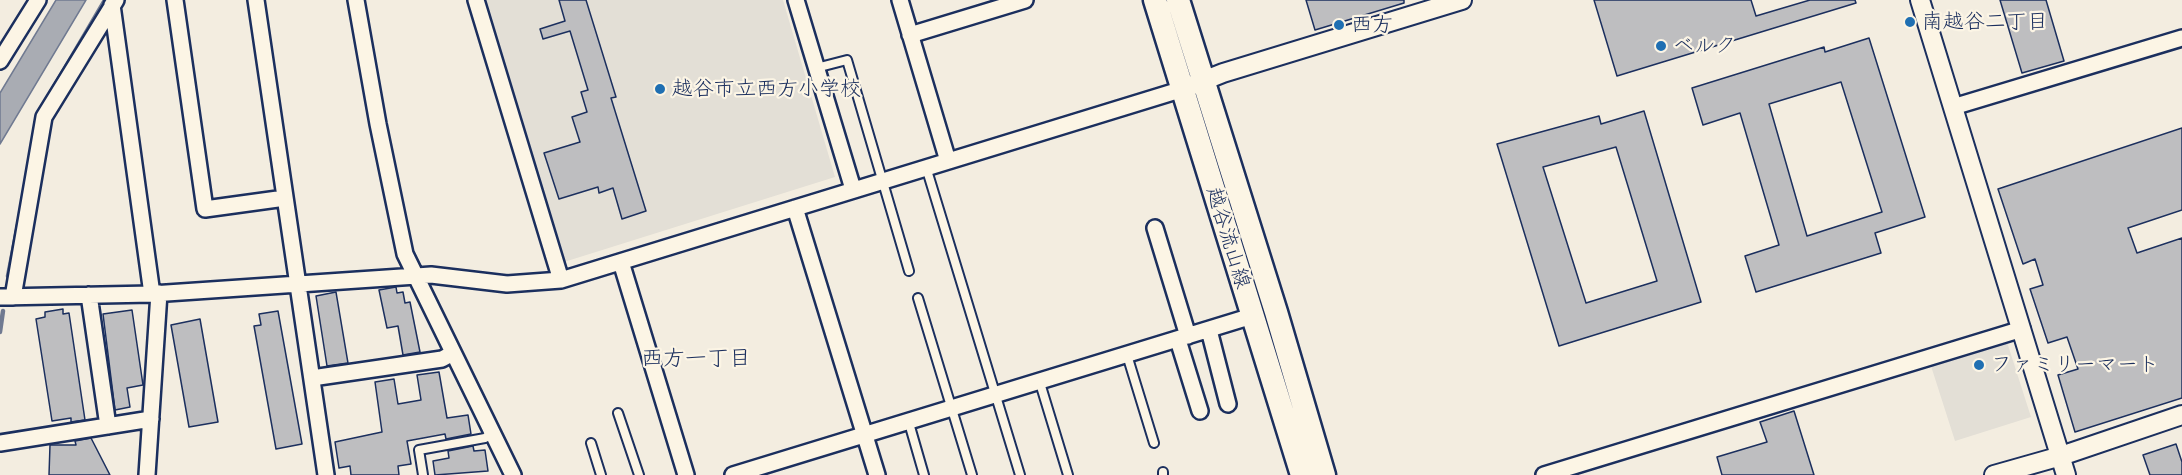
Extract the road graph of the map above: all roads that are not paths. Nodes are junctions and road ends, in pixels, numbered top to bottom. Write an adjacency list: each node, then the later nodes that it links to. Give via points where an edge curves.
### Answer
1 (38, 0): 16 (street)
2 (175, 0): 24 (street, via 205,209)
3 (256, 0): 24 (street)
4 (356, 0): 29 (street, via 389,178 405,254)
5 (476, 0): 30 (street)
6 (796, 0): 17 (street)
7 (900, 0): 14 (street)
8 (1025, 0): 14 (street)
9 (1155, 0): 18 (main road, 越谷流山線)
10 (1178, 0): 18 (main road, 越谷流山線)
11 (1462, 0): 18 (street)
12 (1920, 0): 19 (street)
13 (114, 3): 32 (street); 34 (street, via 44,117)
14 (910, 35): 20 (street)
15 (2182, 38): 19 (street)
16 (0, 61)
17 (816, 68): 22 (lane, via 847,60); 23 (street)
18 (1192, 85): 20 (street); 36 (main road, 越谷流山線); 73 (main road, 越谷流山線, via 1276,312)
19 (1953, 107): 37 (street)
20 (948, 161): 21 (street)
21 (926, 167): 22 (street); 44 (lane)
22 (883, 180): 23 (street); 28 (lane)
23 (853, 189): 25 (street)
24 (285, 198): 31 (street)
25 (795, 208): 27 (street); 54 (street)
26 (1155, 228): 39 (street)
27 (621, 262): 30 (street); 65 (street)
28 (909, 271)
29 (414, 276): 30 (street, via 507,284); 31 (street); 40 (street)
30 (561, 280)
31 (298, 284): 32 (street); 42 (street)
32 (156, 294): 33 (street); 50 (street)
33 (89, 296): 34 (street); 52 (street)
34 (7, 297)
35 (918, 298): 46 (lane)
36 (1252, 316): 38 (street); 72 (main road, 越谷流山線)
37 (2022, 329): 58 (street); 74 (street)
38 (1209, 330): 39 (street); 45 (street)
39 (1183, 338): 41 (street); 47 (street)
40 (453, 352): 42 (street, via 442,359); 53 (street)
41 (1127, 355): 43 (street); 57 (lane)
42 (312, 378): 60 (street)
43 (1040, 383): 44 (street); 71 (lane)
44 (995, 395): 46 (street); 70 (lane)
45 (1228, 404)
46 (952, 409): 51 (street); 69 (lane)
47 (1200, 411)
48 (618, 413): 64 (lane)
49 (2182, 415): 58 (street)
50 (151, 419): 52 (street); 59 (street)
51 (909, 423): 54 (street); 68 (lane)
52 (108, 426): 55 (street)
53 (493, 432): 61 (lane, via 485,438 419,450); 62 (street)
54 (865, 435): 66 (street); 67 (street)
55 (0, 443)
56 (591, 443): 63 (lane)
57 (1154, 443)
58 (2061, 456): 75 (street); 76 (street)
59 (147, 475)
60 (326, 475)
61 (423, 475)
62 (513, 475)
63 (601, 475)
64 (639, 475)
65 (686, 475)
66 (733, 475)
67 (877, 475)
68 (924, 475)
69 (972, 475)
70 (1020, 475)
71 (1068, 475)
72 (1302, 475)
73 (1324, 475)
74 (1544, 475)
75 (1994, 475)
76 (2066, 475)

